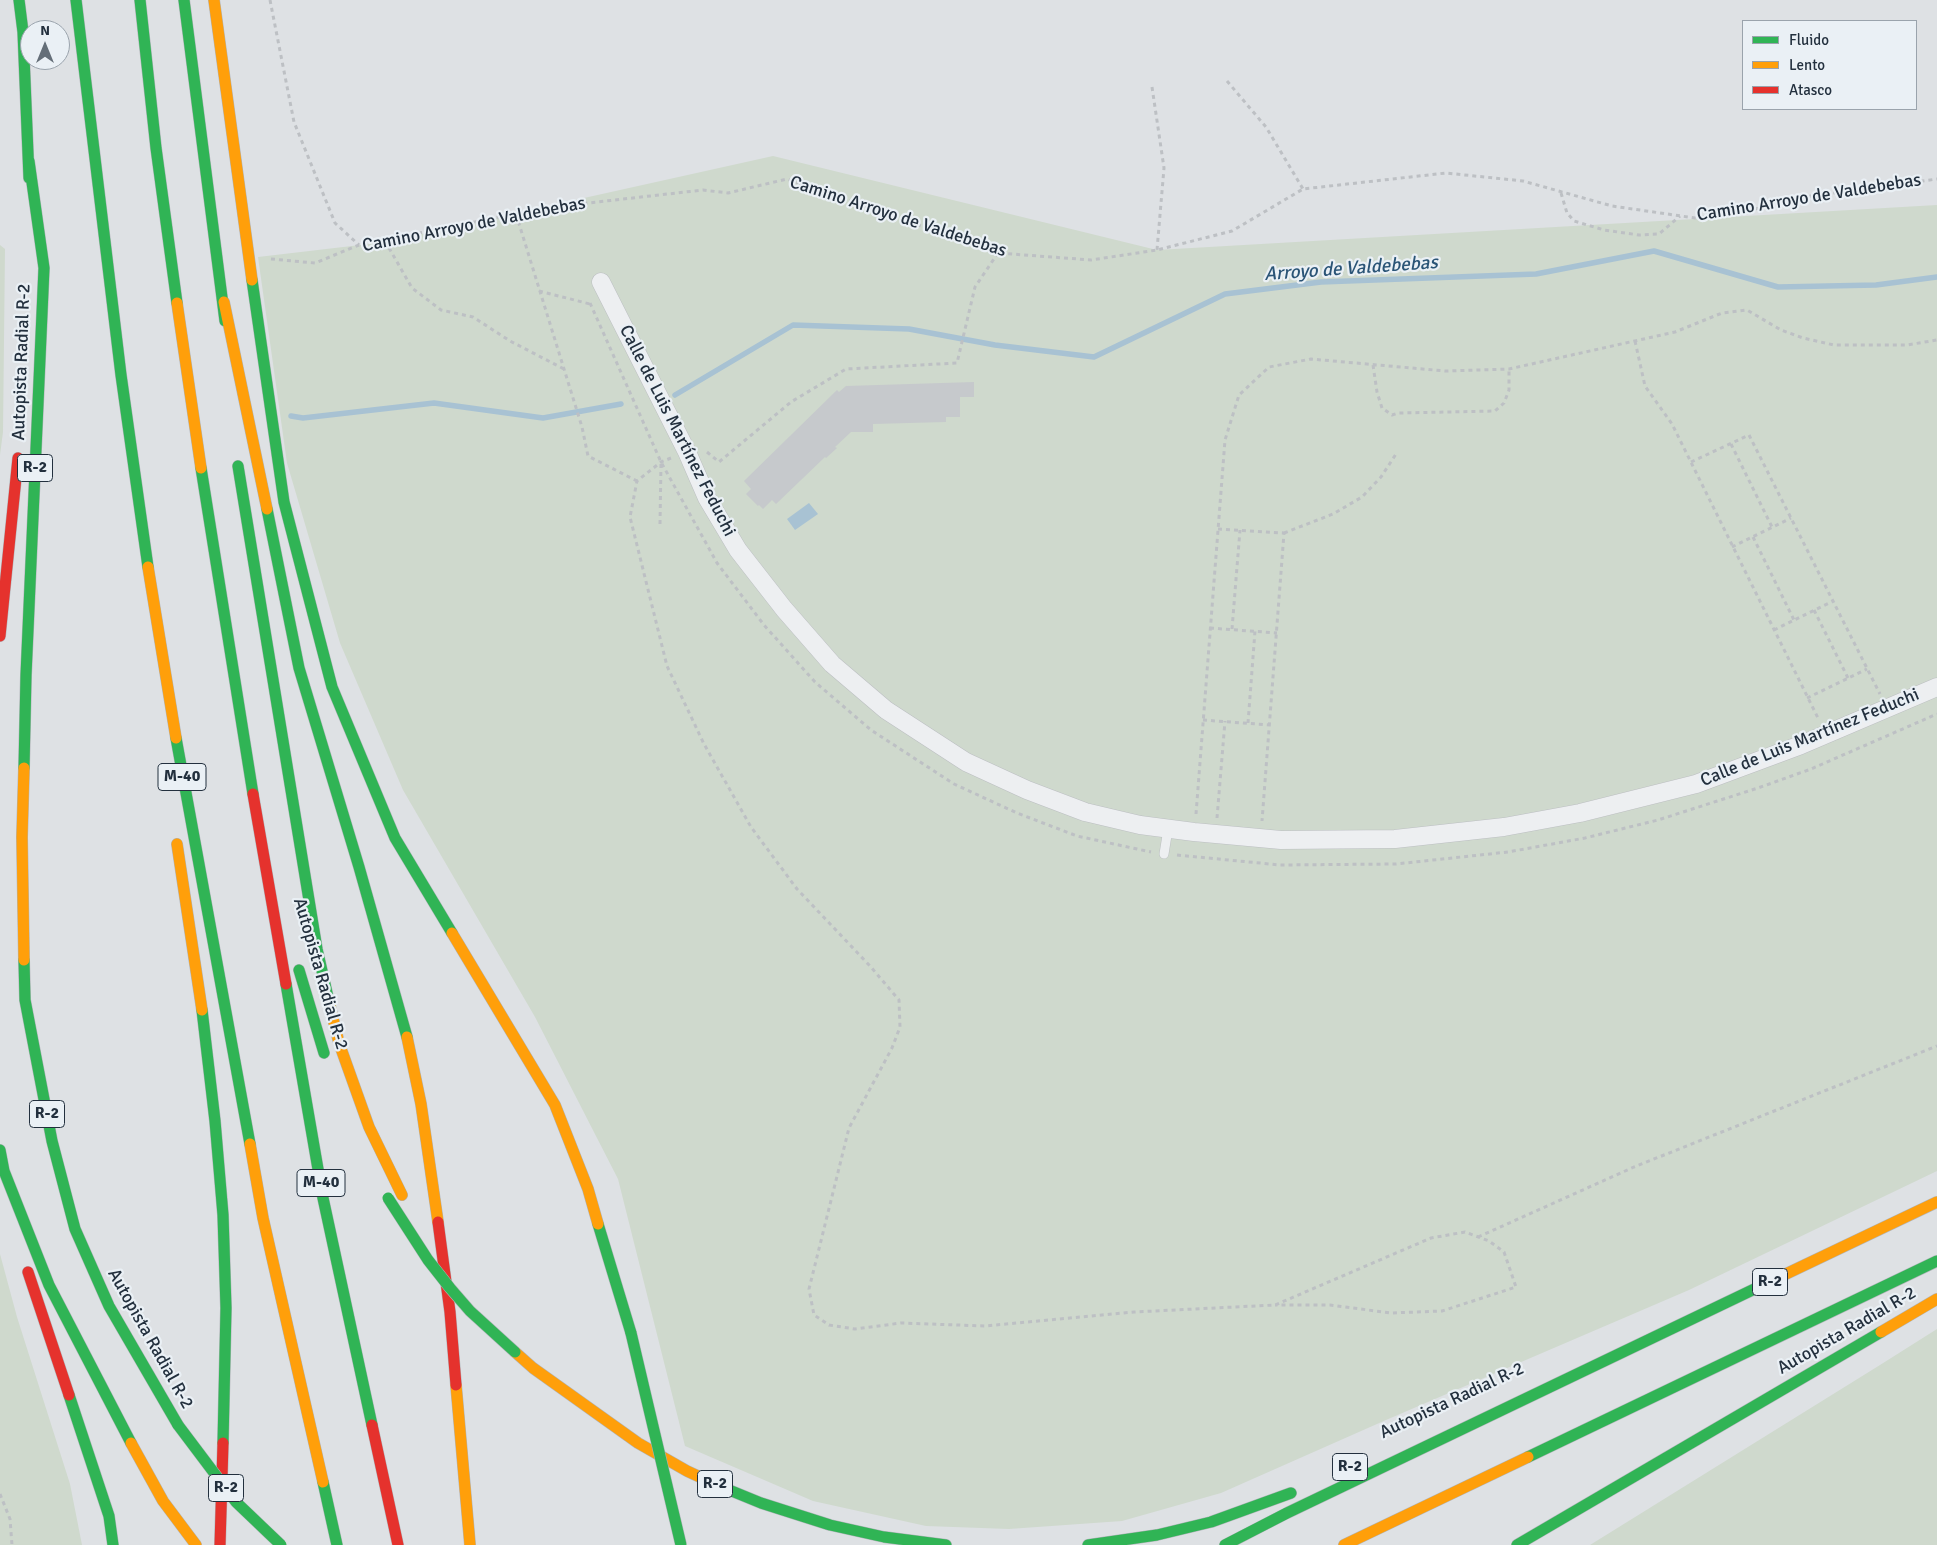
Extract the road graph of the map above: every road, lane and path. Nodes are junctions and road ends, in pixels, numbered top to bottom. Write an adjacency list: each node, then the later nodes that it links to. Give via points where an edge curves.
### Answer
1 (19, 0): 9 (highway)
2 (76, 0): 66 (highway, M-40, via 121,375)
3 (140, 0): 67 (highway, M-40, via 156,148 198,452)
4 (184, 0): 23 (highway)
5 (214, 0): 102 (highway, bridge, via 284,502 332,688 395,838 555,1105 588,1190 631,1333)
6 (270, 0): 17 (path, via 294,122 335,223)
7 (1226, 81): 11 (path, via 1266,126)
8 (1152, 87): 18 (path, via 1164,168)
9 (29, 161): 15 (highway); 98 (highway, Autopista Radial R-2 / R-2, bridge, via 44,268 22,837 25,1000 52,1141 75,1229 109,1306 178,1425 236,1502)
10 (1937, 179): 14 (path, Camino Arroyo de Valdebebas, via 1804,198 1747,211 1695,218)
11 (1303, 190): 12 (path, Camino Arroyo de Valdebebas, via 1446,173 1523,181); 18 (path, Camino Arroyo de Valdebebas, via 1232,231)
12 (1561, 192): 14 (path, Camino Arroyo de Valdebebas, via 1612,206); 14 (path, Camino Arroyo de Valdebebas, via 1567,213 1574,221 1604,230 1659,234)
13 (516, 214): 16 (path, Camino Arroyo de Valdebebas); 19 (path, Camino Arroyo de Valdebebas, via 704,190 728,193 786,179); 22 (path)
14 (1681, 216)
15 (28, 230)
16 (385, 241): 17 (path, Camino Arroyo de Valdebebas); 28 (path, via 412,288 441,310 473,317)
17 (359, 245): 20 (path, Camino Arroyo de Valdebebas, via 315,263)
18 (1157, 250): 19 (path, Camino Arroyo de Valdebebas, via 1091,260)
19 (998, 253): 33 (path, via 975,287 957,363 846,369 791,402 719,462 700,446)
20 (268, 258)
21 (601, 282): 33 (street, Calle de Luis Martínez Feduchi)
22 (539, 291): 24 (path); 28 (path)
23 (224, 302): 30 (highway); 101 (highway, via 299,668 401,1016 421,1104 450,1312)
24 (590, 304)
25 (1937, 340): 26 (path, via 1907,346 1834,345 1788,333 1746,310 1722,313 1675,332)
26 (1635, 341): 29 (path); 37 (path, via 1645,386 1672,424)
27 (1373, 365): 29 (path, via 1445,371); 29 (path, via 1382,408 1392,416 1398,413 1495,411 1504,403 1510,390); 42 (path, via 1312,359 1269,367 1239,395 1225,440)
28 (564, 369): 38 (path, via 588,456)
29 (1509, 369)
30 (232, 399)
31 (1731, 444): 37 (path); 39 (path, via 1749,435); 41 (path)
32 (20, 448): 55 (highway)
33 (687, 452): 36 (path); 68 (street, Calle de Luis Martínez Feduchi, via 708,498 738,550 778,602 832,664 886,710 966,762 1027,790 1084,812)
34 (1396, 454): 44 (path, via 1362,497 1333,514)
35 (237, 457): 80 (highway, via 317,949 339,1043 369,1127)
36 (661, 462): 38 (path); 40 (path)
37 (1691, 462): 46 (path)
38 (637, 482): 88 (path, via 630,517 662,648 667,666 704,744 751,827 797,888 899,1000 900,1027 892,1048 849,1128 809,1289 814,1315 829,1325 855,1329 901,1323 985,1326 1134,1312)
39 (1791, 518): 41 (path); 47 (path)
40 (660, 524)
41 (1772, 527): 45 (path)
42 (1218, 529): 43 (path); 50 (path)
43 (1240, 530): 44 (path); 51 (path)
44 (1284, 533): 54 (path)
45 (1753, 537): 46 (path); 49 (path)
46 (1732, 548): 52 (path)
47 (1833, 601): 48 (path); 56 (path)
48 (1814, 610): 49 (path); 57 (path)
49 (1794, 620): 52 (path)
50 (1210, 628): 51 (path); 61 (path)
51 (1232, 630): 53 (path)
52 (1774, 630): 59 (path)
53 (1255, 631): 54 (path); 63 (path)
54 (1277, 633): 64 (path)
55 (0, 636)
56 (1867, 669): 57 (path); 60 (path)
57 (1848, 678): 59 (path)
58 (1937, 687): 60 (street, Calle de Luis Martínez Feduchi)
59 (1808, 698): 65 (path)
60 (1886, 708): 65 (street, Calle de Luis Martínez Feduchi)
61 (1203, 720): 62 (path); 69 (path)
62 (1225, 721): 63 (path); 70 (path)
63 (1248, 723): 64 (path)
64 (1270, 725): 71 (path)
65 (1826, 735): 71 (street, Calle de Luis Martínez Feduchi, via 1696,784 1580,813 1504,827 1395,839)
66 (185, 796): 97 (highway, via 176,842 206,1037 223,1215 226,1308); 99 (highway, M-40, via 262,1218)
67 (257, 819): 73 (highway, Autopista Radial R-2); 100 (highway, M-40, via 323,1198)
68 (1168, 829): 69 (street, Calle de Luis Martínez Feduchi); 72 (lane)
69 (1194, 832): 70 (street, Calle de Luis Martínez Feduchi)
70 (1216, 834): 71 (street, Calle de Luis Martínez Feduchi)
71 (1261, 839)
72 (1164, 854)
73 (290, 940)
74 (296, 958): 76 (highway, Autopista Radial R-2)
75 (1937, 1046): 83 (path, via 1634,1167)
76 (327, 1061)
77 (0, 1150): 78 (highway)
78 (4, 1171): 84 (highway); 94 (highway, via 49,1285 108,1401 163,1501)
79 (386, 1194): 89 (highway, R-2, bridge, via 450,1288)
80 (404, 1199)
81 (1937, 1202): 90 (highway, Autopista Radial R-2 / R-2)
82 (415, 1218): 89 (highway, via 447,1267 510,1338)
83 (1478, 1237): 88 (path, via 1465,1232 1431,1238); 88 (path, via 1504,1252 1516,1287 1442,1311 1391,1314 1330,1306)
84 (21, 1246)
85 (1937, 1261): 106 (highway)
86 (25, 1264): 96 (highway, via 109,1516)
87 (1937, 1299): 107 (highway, Autopista Radial R-2)
88 (1275, 1306)
89 (515, 1352): 103 (highway, R-2, via 567,1395 621,1432 687,1471 722,1487 830,1525 884,1537)
90 (1602, 1361): 91 (highway, Autopista Radial R-2 / R-2, via 1578,1362); 105 (highway, Autopista Radial R-2 / R-2)
91 (1524, 1386)
92 (1300, 1489): 104 (highway, via 1211,1522 1157,1535)
93 (0, 1494): 95 (path, via 10,1520)
94 (193, 1541)
95 (12, 1545)
96 (113, 1545)
97 (220, 1545)
98 (282, 1545)
99 (337, 1545)
100 (398, 1545)
101 (470, 1545)
102 (681, 1545)
103 (946, 1545)
104 (1088, 1545)
105 (1225, 1545)
106 (1344, 1545)
107 (1517, 1545)

